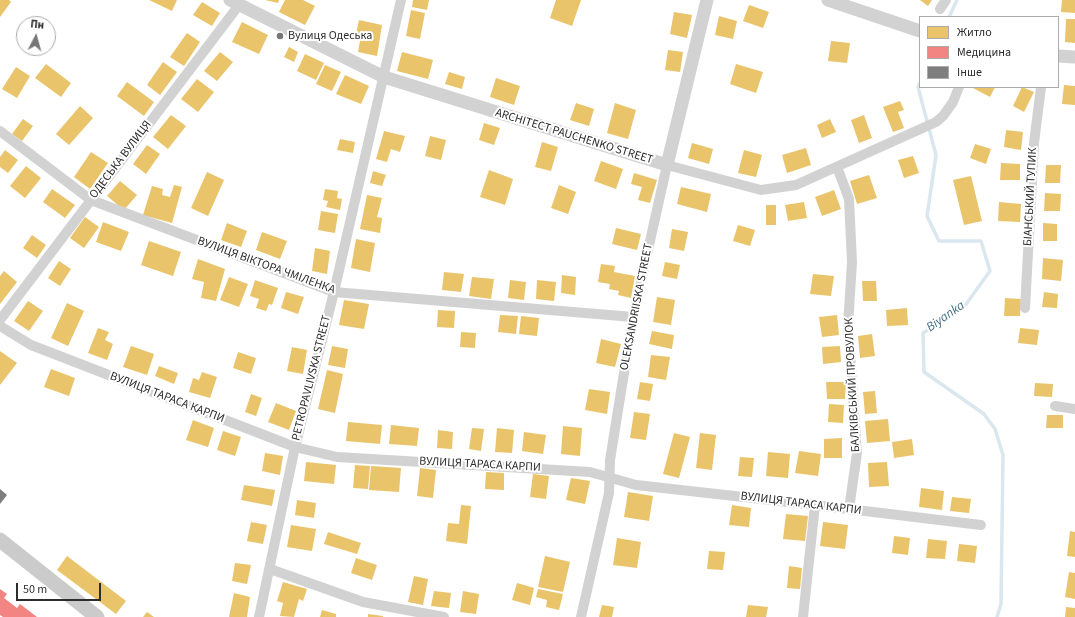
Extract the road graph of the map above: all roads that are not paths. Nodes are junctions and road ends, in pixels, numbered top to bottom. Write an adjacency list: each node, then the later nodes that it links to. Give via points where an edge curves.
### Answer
1 (401, 0): 8 (street, PETROPAVLIVSKA STREET)
2 (708, 0): 12 (street, OLEKSANDRIISKA STREET)
3 (828, 0): 5 (street)
4 (236, 2): 8 (street, ARCHITECT PAUCHENKO STREET); 14 (street, ОДЕСЬКА ВУЛИЦЯ)
5 (919, 31)
6 (1059, 56): 7 (street)
7 (1075, 57)
8 (384, 77): 12 (street, ARCHITECT PAUCHENKO STREET); 15 (street, PETROPAVLIVSKA STREET)
9 (959, 88): 13 (street, ARCHITECT PAUCHENKO STREET, via 944,116 936,122)
10 (1041, 88): 16 (street, БІАНСЬКИЙ ТУПИК, via 1034,143)
11 (0, 131): 14 (street, ВУЛИЦЯ ВІКТОРА ЧМІЛЕНКА)
12 (667, 166): 13 (street, ARCHITECT PAUCHENKO STREET, via 761,190 796,185); 17 (street, OLEKSANDRIISKA STREET)
13 (837, 167): 25 (street, БАЛКІВСЬКИЙ ПРОВУЛОК, via 849,199 852,262 848,326 857,453)
14 (91, 200): 15 (street, ВУЛИЦЯ ВІКТОРА ЧМІЛЕНКА); 18 (street, ОДЕСЬКА ВУЛИЦЯ)
15 (334, 292): 17 (street, ВУЛИЦЯ ВІКТОРА ЧМІЛЕНКА); 22 (street, PETROPAVLIVSKA STREET)
16 (1025, 308)
17 (633, 317): 23 (street, OLEKSANDRIISKA STREET)
18 (0, 320)
19 (0, 326): 22 (street, ВУЛИЦЯ ТАРАСА КАРПИ, via 31,345)
20 (1055, 406): 21 (street)
21 (1075, 409)
22 (295, 447): 23 (street, ВУЛИЦЯ ТАРАСА КАРПИ, via 337,457 590,472); 28 (street, PETROPAVLIVSKA STREET)
23 (609, 477): 24 (street, ВУЛИЦЯ ТАРАСА КАРПИ, via 636,485); 32 (street, OLEKSANDRIISKA STREET, via 609,493)
24 (815, 505): 25 (street, ВУЛИЦЯ ТАРАСА КАРПИ); 33 (street)
25 (848, 509): 26 (street, ВУЛИЦЯ ТАРАСА КАРПИ)
26 (982, 525)
27 (0, 540): 29 (main road)
28 (270, 569): 30 (street, PETROPAVLIVSKA STREET); 31 (street, via 363,602)
29 (97, 617)
30 (259, 617)
31 (444, 617)
32 (581, 617)
33 (803, 617)

